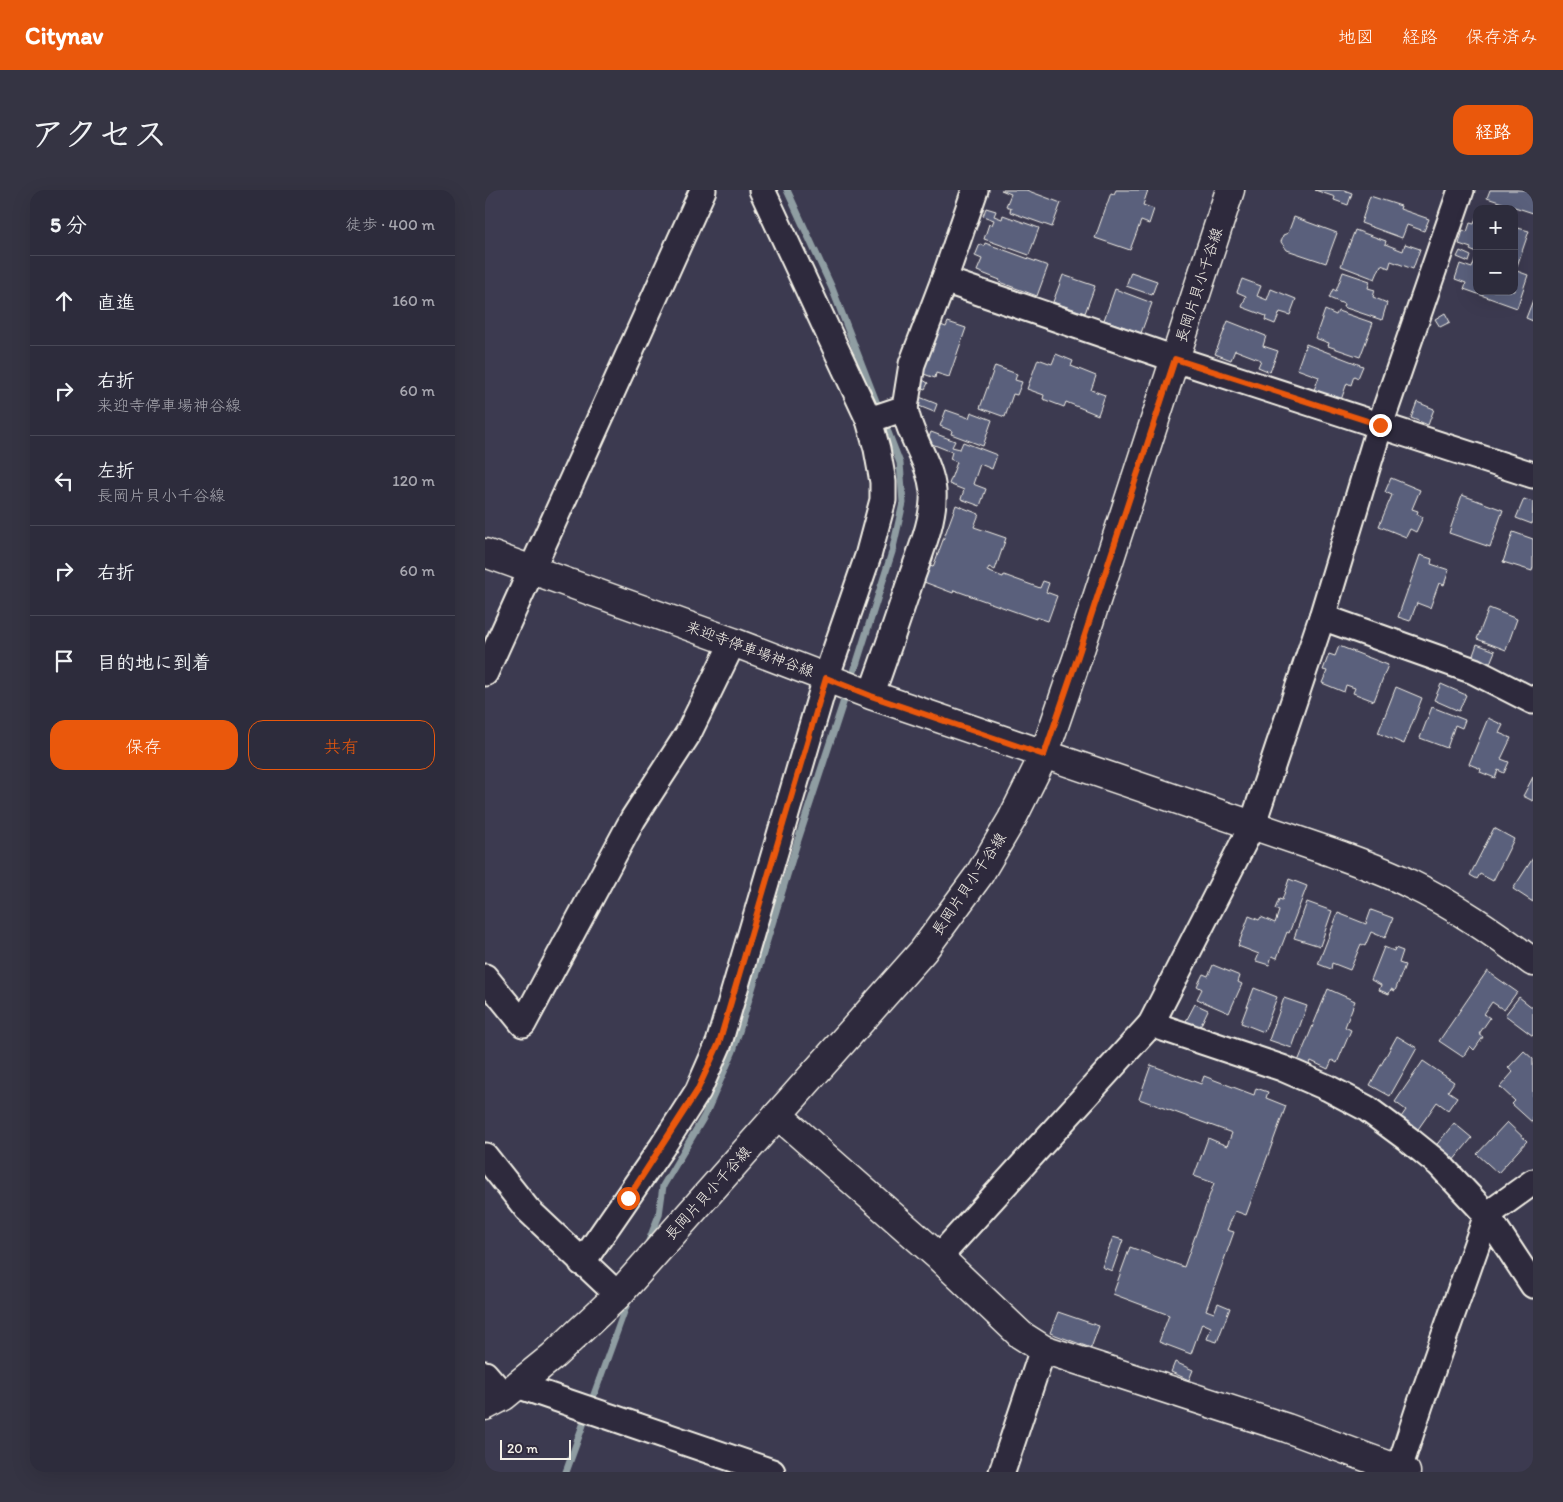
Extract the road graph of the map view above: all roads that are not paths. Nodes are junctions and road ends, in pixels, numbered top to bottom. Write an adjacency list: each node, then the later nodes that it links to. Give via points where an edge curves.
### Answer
1 (703, 190): 13 (street)
2 (762, 190): 9 (street)
3 (975, 190): 6 (street)
4 (1230, 190): 7 (main road, 長岡片貝小千谷線)
5 (1461, 190): 10 (street)
6 (944, 280): 7 (street); 8 (street, via 912,364)
7 (1175, 359): 10 (street); 20 (main road, 長岡片貝小千谷線)
8 (905, 408): 9 (street); 18 (street, via 931,476 932,514)
9 (869, 420): 17 (street, via 883,482 883,500 868,556)
10 (1380, 425): 11 (street); 14 (street)
11 (1533, 475)
12 (485, 553): 13 (main road, 来迎寺停車場神谷線)
13 (532, 571): 15 (main road, 来迎寺停車場神谷線); 16 (street)
14 (1322, 616): 19 (street, via 1474,671); 21 (street)
15 (733, 642): 17 (main road, 来迎寺停車場神谷線); 23 (street, via 688,734 633,819 523,1024)
16 (485, 673)
17 (826, 678): 18 (main road, 来迎寺停車場神谷線); 30 (street, via 719,1043 697,1091)
18 (871, 696): 20 (main road, 来迎寺停車場神谷線)
19 (1533, 701)
20 (1044, 755): 21 (main road, 来迎寺停車場神谷線); 25 (main road, 長岡片貝小千谷線, via 979,875 923,951)
21 (1252, 826): 22 (main road, 来迎寺停車場神谷線, via 1410,883 1494,933); 24 (street)
22 (1533, 962)
23 (485, 977)
24 (1151, 1024): 28 (street, via 1282,1068 1366,1108 1439,1164); 29 (street)
25 (778, 1115): 29 (main road); 32 (main road, 長岡片貝小千谷線)
26 (485, 1156): 30 (street, via 527,1209)
27 (1533, 1182): 28 (street)
28 (1487, 1214): 31 (street); 36 (street, via 1420,1405)
29 (939, 1257): 33 (main road, via 1021,1335)
30 (582, 1263): 32 (street)
31 (1533, 1286)
32 (618, 1295): 35 (main road, 長岡片貝小千谷線, via 553,1356)
33 (1043, 1349): 36 (main road, via 1287,1428); 38 (street)
34 (485, 1374): 35 (street)
35 (502, 1396): 37 (street)
36 (1401, 1471)
37 (772, 1472)
38 (1002, 1472)

